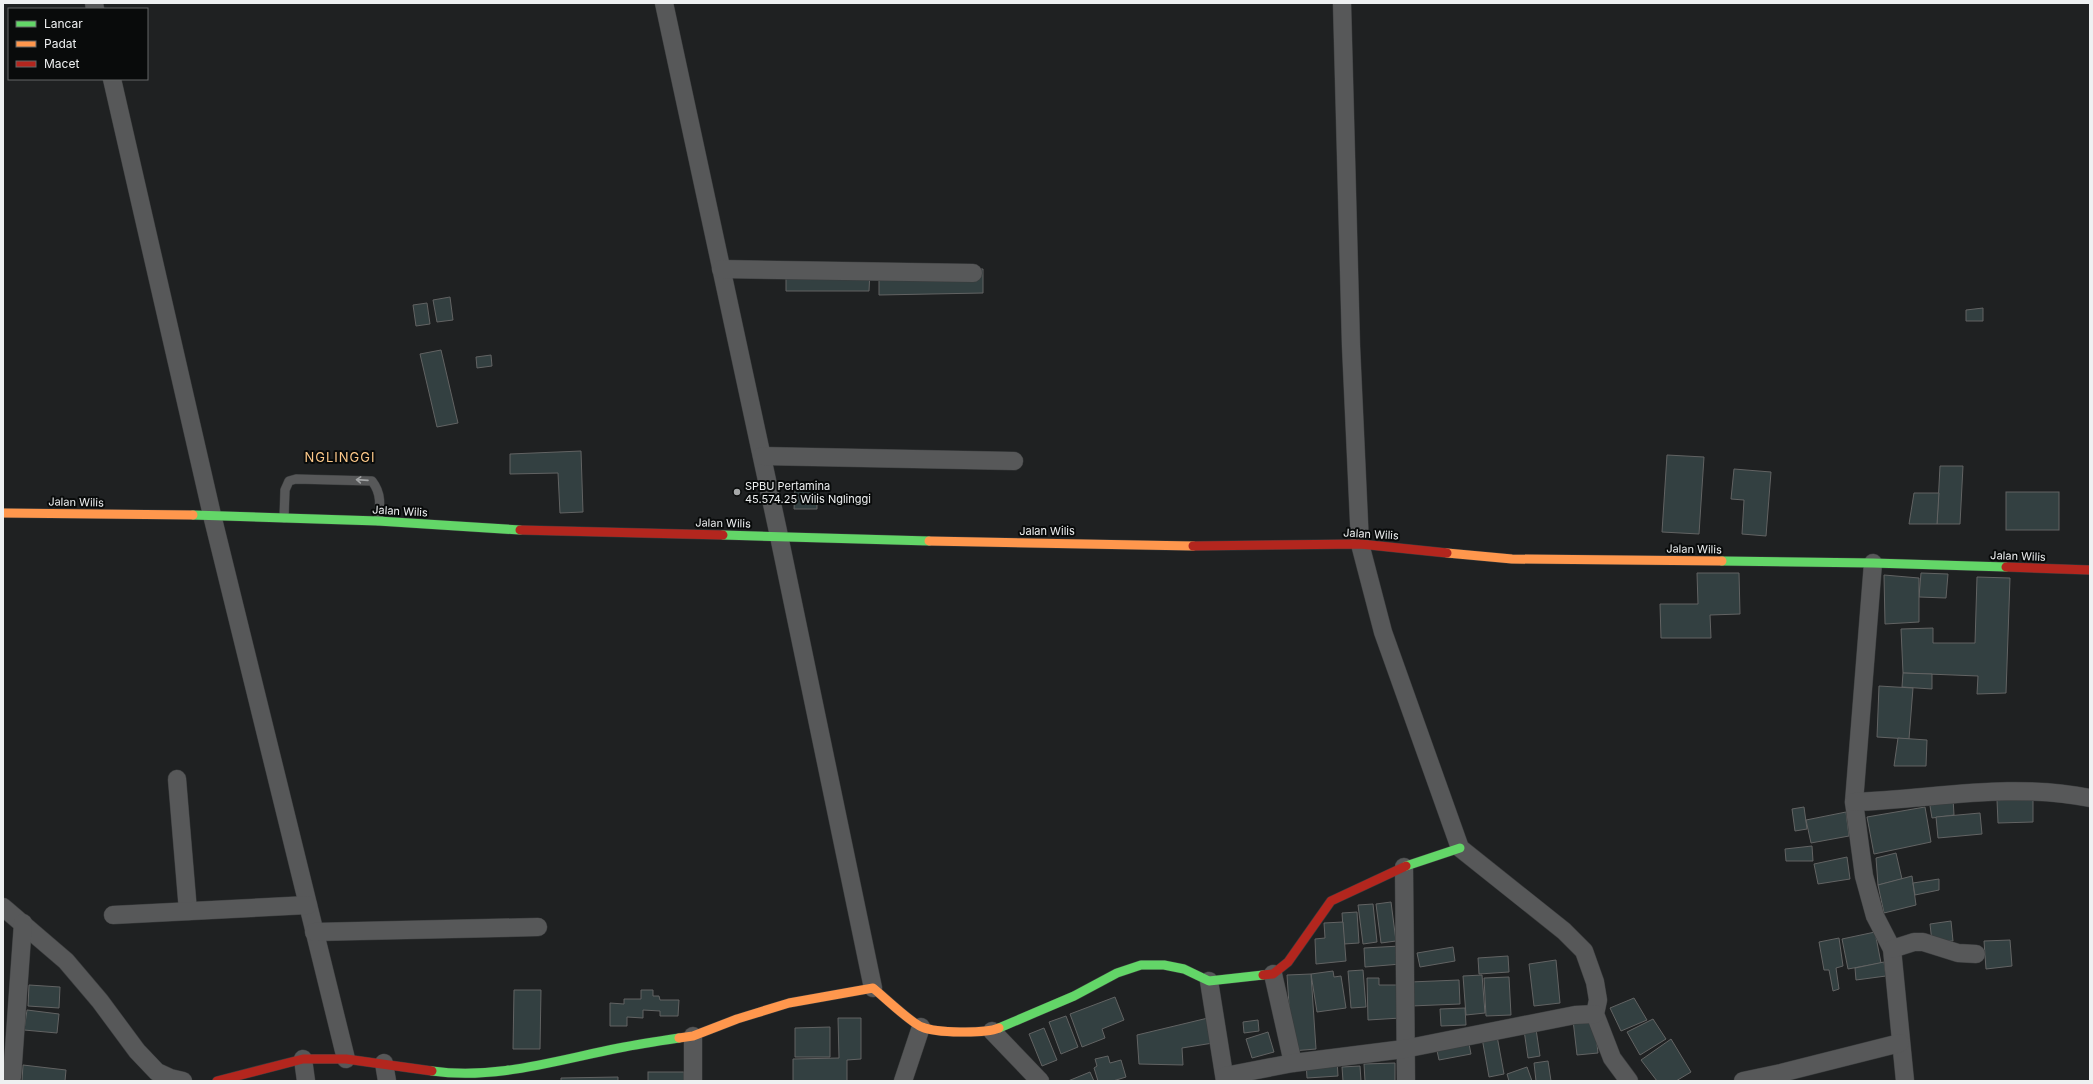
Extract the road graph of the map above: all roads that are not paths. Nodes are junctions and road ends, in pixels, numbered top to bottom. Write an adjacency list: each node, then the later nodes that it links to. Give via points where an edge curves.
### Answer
1 (664, 3): 4 (street)
2 (1342, 3): 13 (street, via 1351,346)
3 (112, 80): 9 (street)
4 (721, 269): 5 (street); 6 (street)
5 (973, 274)
6 (762, 456): 7 (street); 12 (street)
7 (1014, 461)
8 (3, 513): 9 (main road, Jalan Wilis)
9 (212, 515): 10 (main road, Jalan Wilis); 21 (street)
10 (284, 518): 11 (main road, Jalan Wilis); 11 (lane, one-way to 10, via 378,490 372,481 351,479 289,481 285,490)
11 (378, 521): 12 (main road, Jalan Wilis, via 544,532)
12 (779, 536): 13 (main road, Jalan Wilis, via 984,543 1211,546); 32 (street)
13 (1360, 544): 14 (main road, Jalan Wilis, via 1512,559); 19 (street, via 1383,632)
14 (1873, 563): 15 (main road, Jalan Wilis); 18 (street)
15 (2090, 570)
16 (178, 779): 23 (street)
17 (2090, 798): 18 (street, via 2036,791 1997,790)
18 (1854, 802): 28 (street, via 1864,876 1875,916)
19 (1460, 848): 20 (main road); 33 (street, via 1564,931 1584,951 1595,982 1598,1000)
20 (1404, 867): 30 (main road, via 1331,901 1288,962); 38 (street)
21 (308, 905): 23 (street); 27 (street)
22 (3, 907): 25 (street)
23 (188, 911): 24 (street)
24 (113, 916)
25 (23, 923): 43 (street); 45 (street, via 66,961 137,1051 157,1072)
26 (538, 927): 27 (street)
27 (314, 932): 40 (street)
28 (1892, 949): 29 (street, via 1923,942 1958,953); 37 (street)
29 (1976, 954)
30 (1273, 974): 31 (main road); 42 (street)
31 (1209, 981): 35 (main road, via 1184,969 1164,965 1141,965 1117,973 1074,996); 44 (street)
32 (873, 988): 34 (main road); 36 (main road, via 789,1003)
33 (1595, 1014): 38 (street, via 1575,1015); 53 (street, via 1612,1058)
34 (921, 1027): 35 (main road, via 958,1032); 50 (street)
35 (992, 1031): 51 (street)
36 (693, 1036): 41 (main road, via 500,1072 453,1074); 49 (street)
37 (1900, 1043): 54 (street, via 1781,1074); 55 (street)
38 (1404, 1049): 42 (street); 52 (street)
39 (303, 1059): 40 (main road); 46 (main road); 47 (street)
40 (346, 1059): 41 (main road)
41 (384, 1063): 48 (street)
42 (1293, 1063): 44 (street)
43 (9, 1078)
44 (1225, 1078)
45 (183, 1081)
46 (217, 1081)
47 (306, 1081)
48 (387, 1081)
49 (693, 1081)
50 (903, 1081)
51 (1040, 1081)
52 (1406, 1081)
53 (1629, 1081)
54 (1743, 1081)
55 (1905, 1081)

